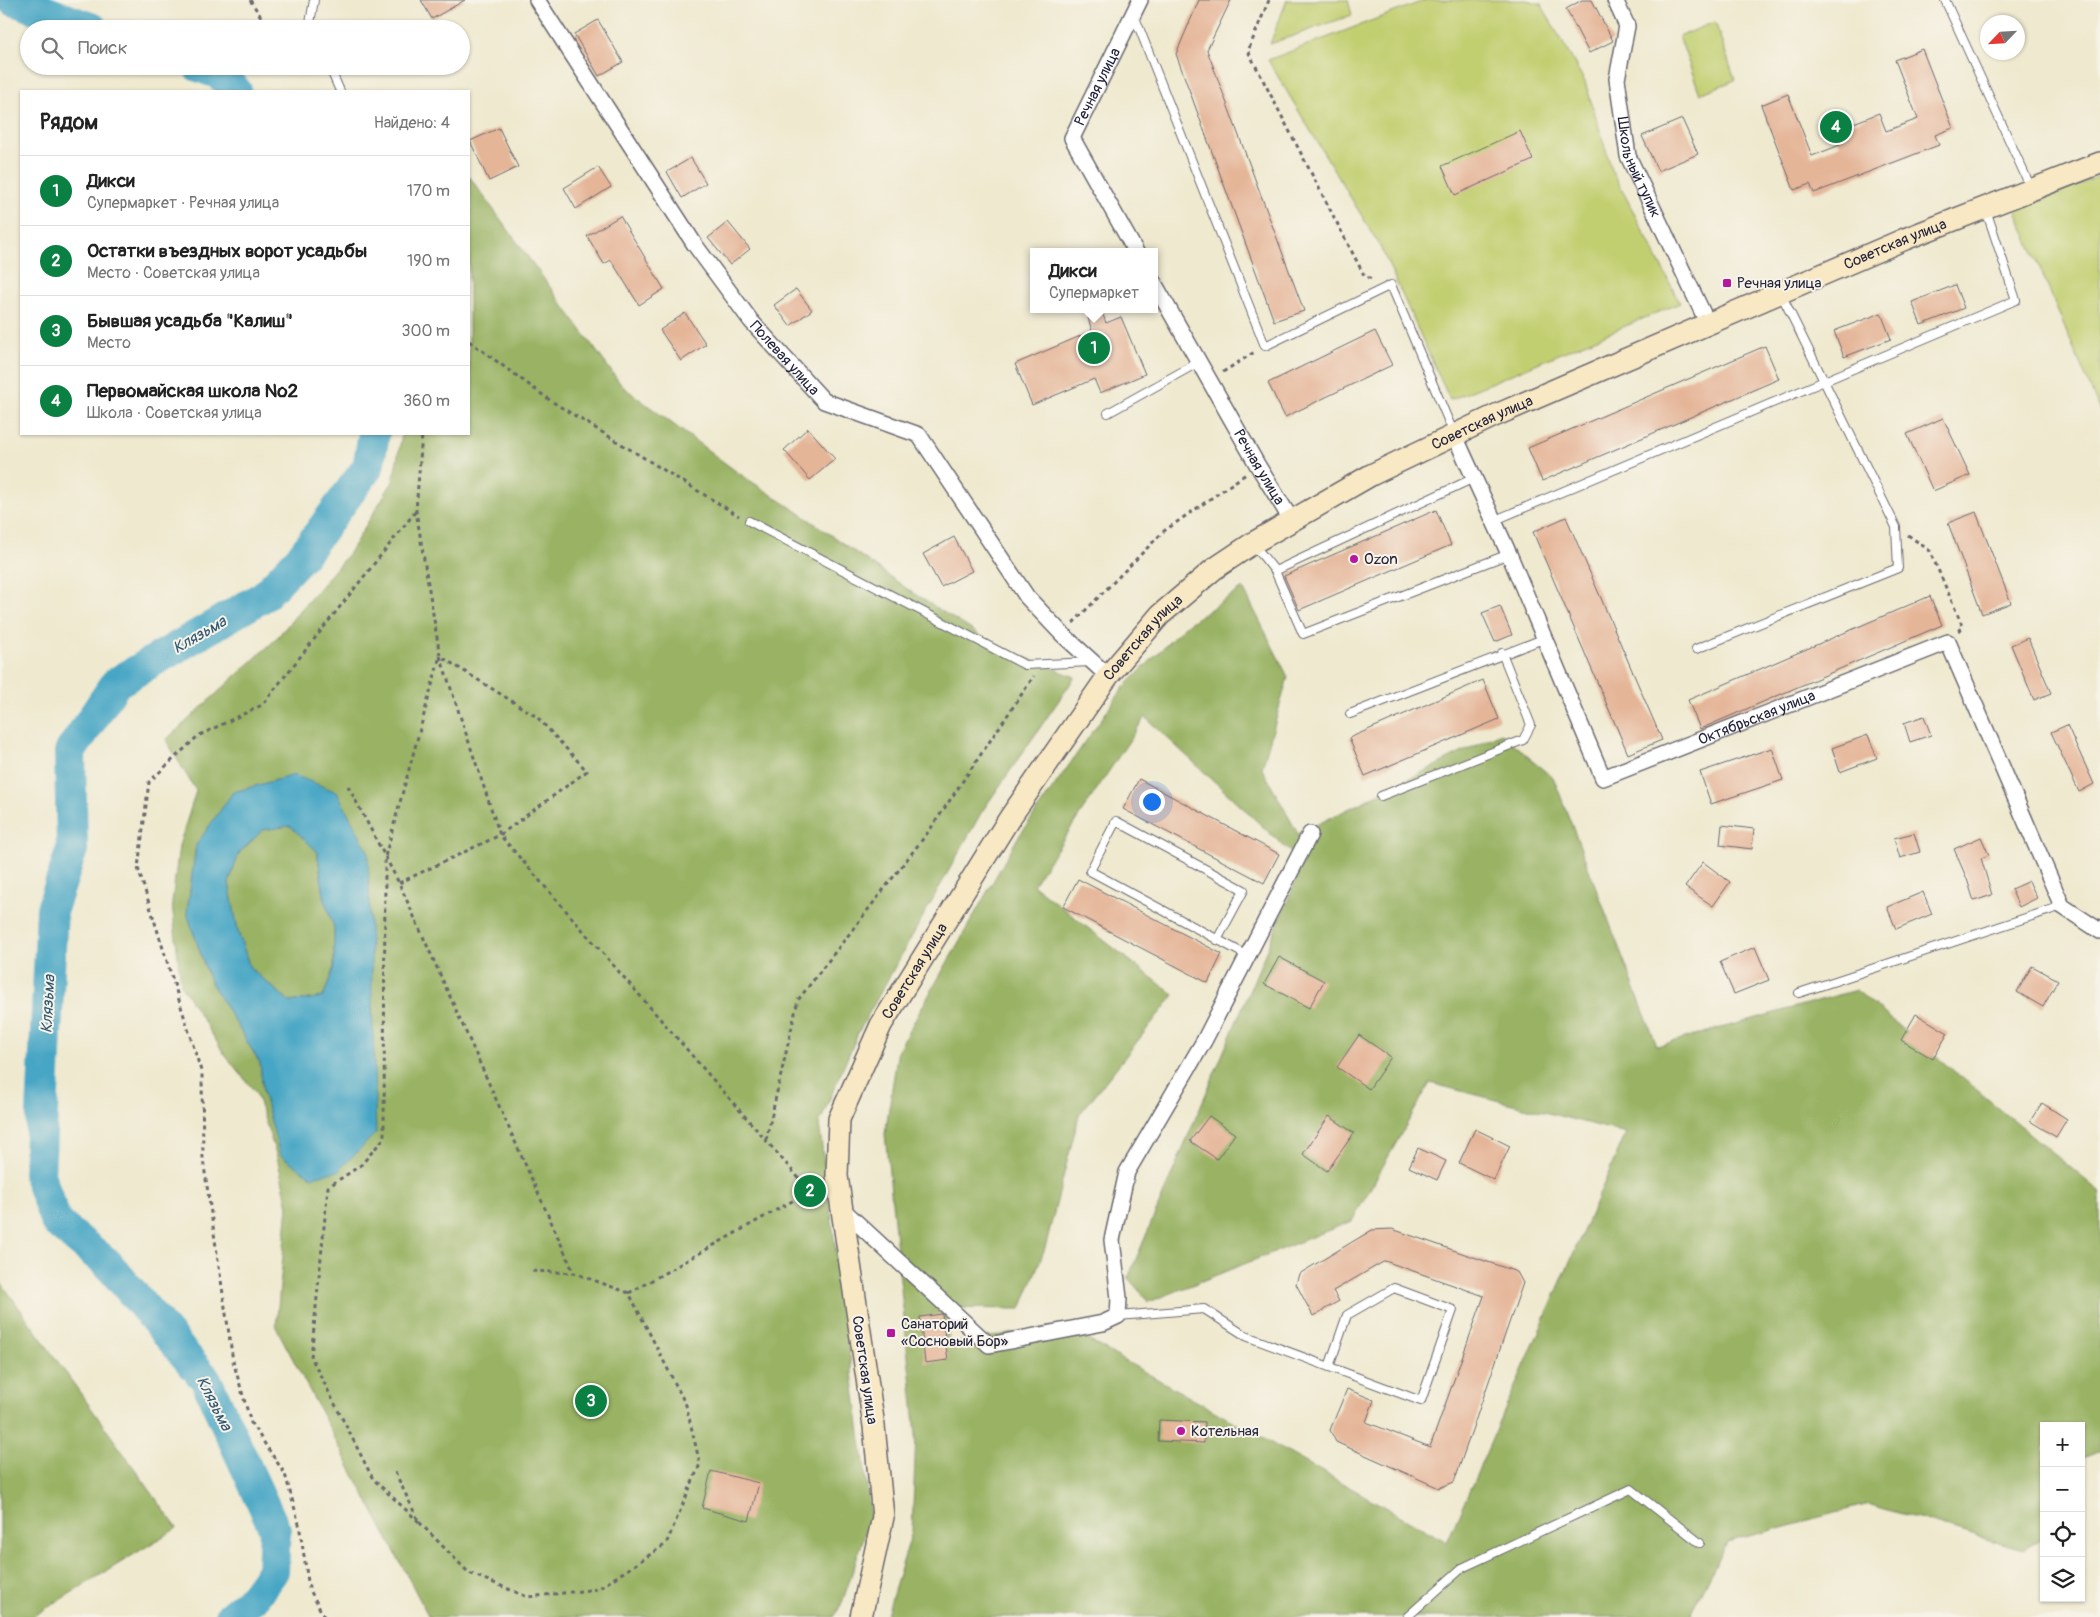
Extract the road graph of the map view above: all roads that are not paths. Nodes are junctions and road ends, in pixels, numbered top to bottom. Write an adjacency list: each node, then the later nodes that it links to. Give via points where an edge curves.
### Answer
1 (314, 0): 6 (lane)
2 (537, 0): 30 (street, Полевая улица, via 696,245 751,321 824,401 920,435 1027,597)
3 (1615, 0): 15 (street, Школьный тупик, via 1627,26 1617,79 1628,156)
4 (1945, 0): 10 (lane)
5 (1137, 6): 12 (street, Речная улица, via 1072,138); 19 (lane, via 1265,346 1391,285)
6 (311, 20)
7 (333, 75): 8 (lane)
8 (340, 90)
9 (2100, 163): 10 (main road, Советская улица)
10 (2032, 189): 11 (main road, Советская улица)
11 (1985, 208): 14 (main road, Советская улица); 17 (lane, via 2016,300)
12 (1134, 248)
13 (1158, 290): 16 (street, Речная улица)
14 (1781, 293): 15 (main road, Советская улица); 17 (lane)
15 (1708, 324): 19 (main road, Советская улица)
16 (1199, 362): 18 (lane); 22 (street, Речная улица)
17 (1824, 383): 23 (lane); 28 (lane, via 1896,527 1898,568)
18 (1108, 413)
19 (1454, 434): 20 (street, Октябрьская улица); 22 (main road, Советская улица)
20 (1474, 478): 23 (street, Октябрьская улица); 26 (lane)
21 (748, 521): 30 (lane, via 1025,665)
22 (1292, 521): 24 (main road, Советская улица)
23 (1493, 521): 25 (street, Октябрьская улица)
24 (1252, 543): 26 (lane); 30 (main road, Советская улица, via 1214,569)
25 (1509, 554): 26 (lane, via 1303,634); 27 (street, Октябрьская улица)
26 (1274, 571)
27 (1543, 639): 29 (lane); 34 (street, Октябрьская улица, via 1603,778 1948,642)
28 (1696, 649)
29 (1502, 653): 31 (lane); 32 (lane, via 1531,725 1524,740)
30 (1100, 669): 39 (main road, Советская улица, via 881,1025 839,1119 837,1176)
31 (1350, 714)
32 (1381, 796)
33 (1310, 834): 37 (street)
34 (2062, 906): 35 (street); 38 (lane)
35 (2100, 931)
36 (1218, 940): 36 (lane, via 1244,890 1116,821 1090,871); 37 (lane)
37 (1248, 956): 40 (street, via 1204,1042 1127,1172 1112,1240)
38 (1798, 993)
39 (841, 1208): 40 (street, via 989,1345 1104,1323); 43 (main road, Советская улица, via 874,1426 883,1517)
40 (1118, 1316): 41 (lane, via 1204,1309 1246,1336)
41 (1329, 1367): 41 (lane, via 1421,1402 1453,1310 1394,1288 1347,1315)
42 (1700, 1543): 44 (lane, via 1631,1489 1462,1568)
43 (861, 1617)
44 (1408, 1617)

